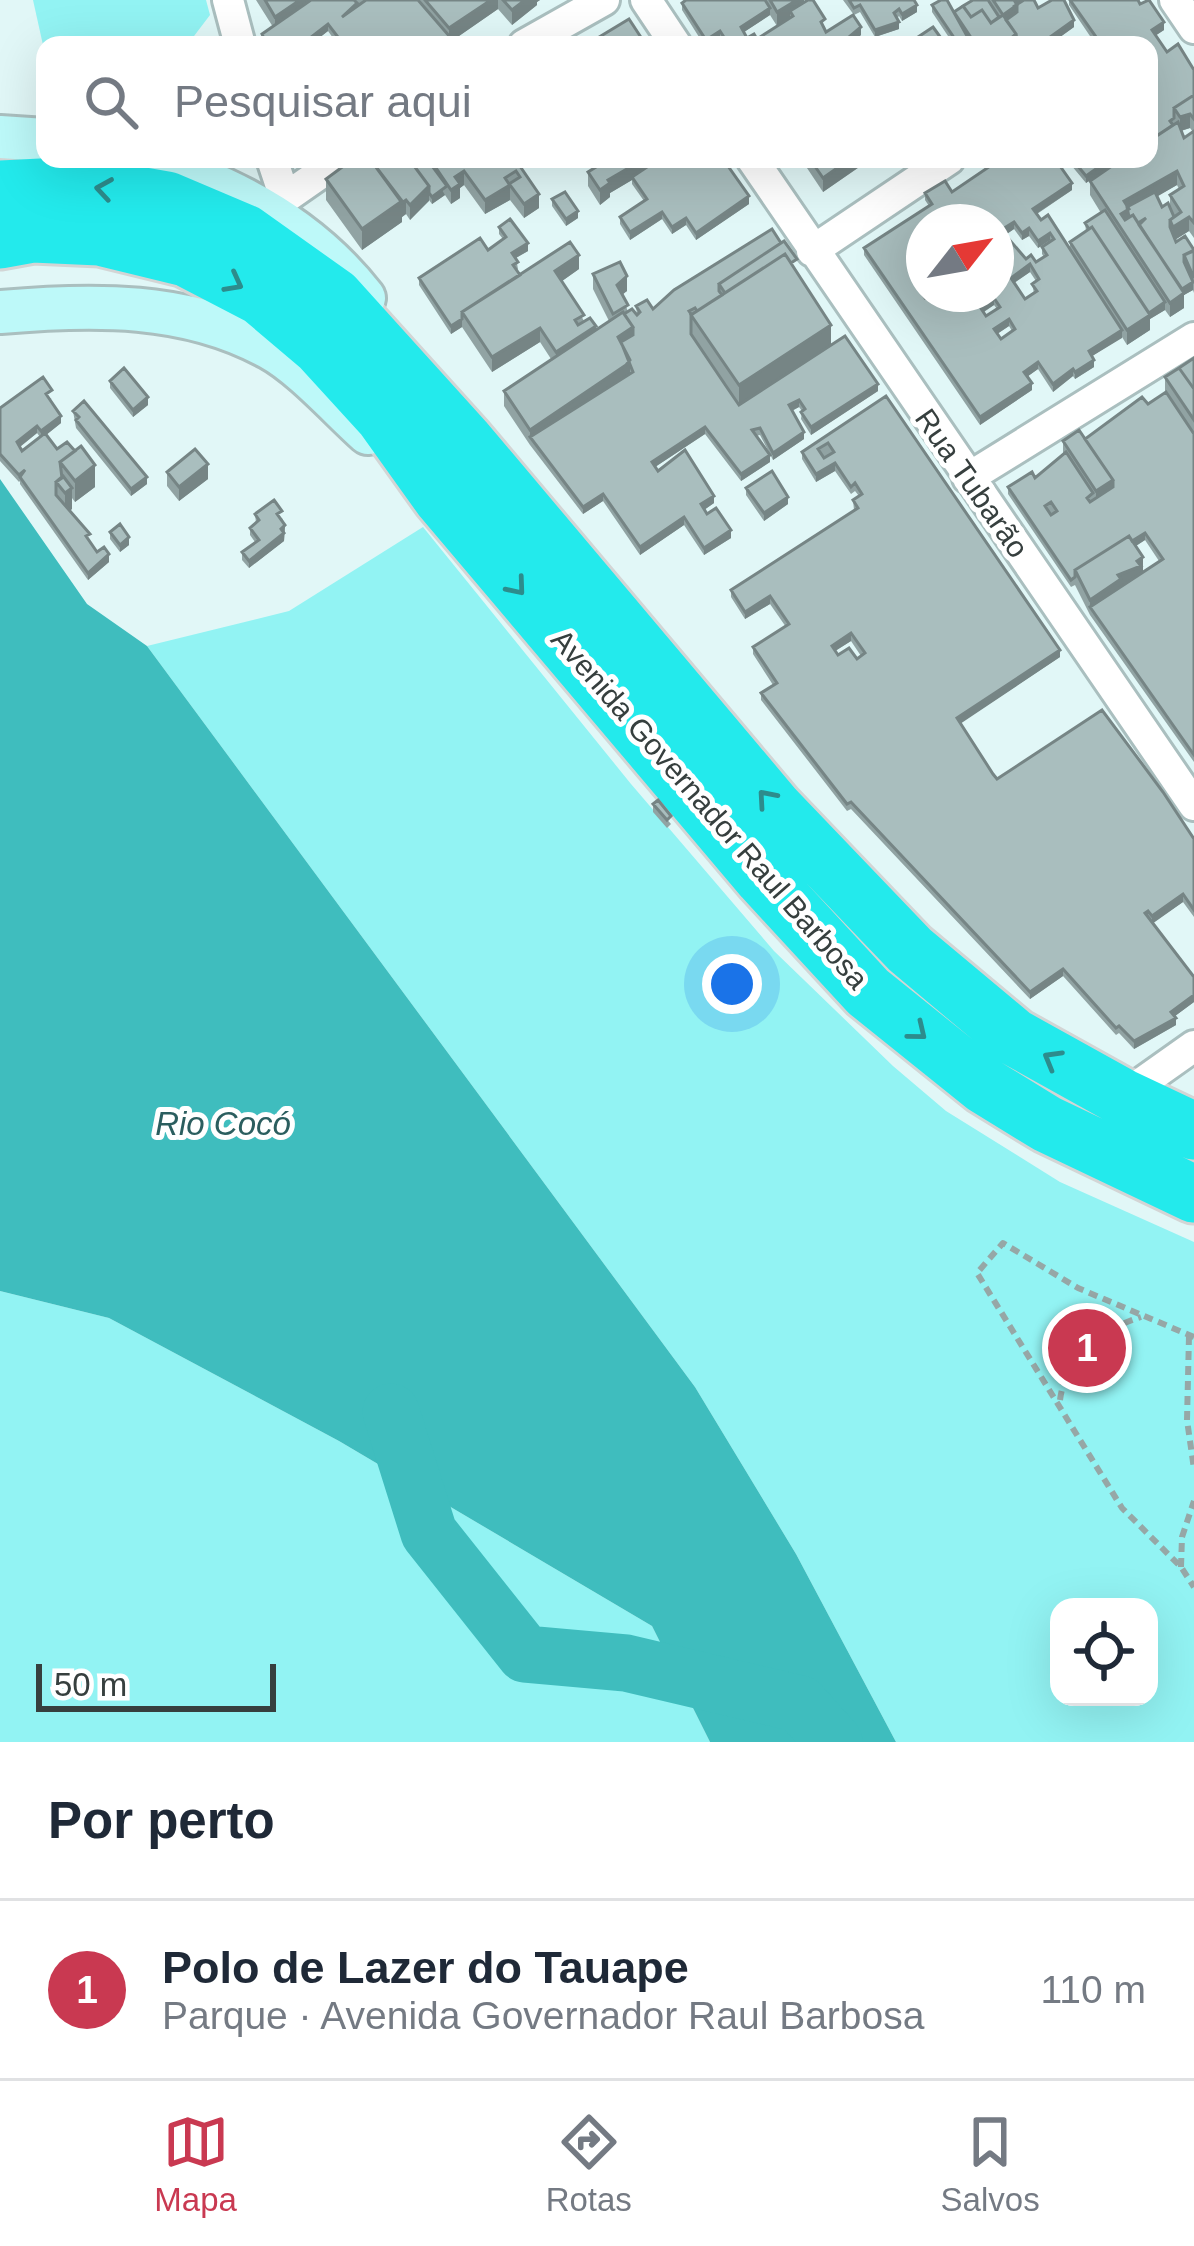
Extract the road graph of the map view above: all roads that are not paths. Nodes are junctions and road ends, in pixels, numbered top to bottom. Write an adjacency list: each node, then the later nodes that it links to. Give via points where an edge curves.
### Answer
1 (228, 0): 6 (street)
2 (604, 0): 7 (street)
3 (646, 0): 8 (street)
4 (1175, 0): 5 (street)
5 (1194, 28)
6 (238, 36)
7 (540, 36)
8 (670, 36)
9 (0, 136): 10 (main road)
10 (36, 139)
11 (172, 168): 17 (main road, Avenida Governador Raul Barbosa)
12 (273, 168): 17 (street)
13 (329, 168): 17 (street)
14 (758, 168): 19 (street, Rua Tubarão)
15 (936, 168): 19 (street)
16 (0, 189): 22 (highway, Avenida Governador Raul Barbosa, one-way to 16, via 335,297 245,233 167,200 81,185)
17 (279, 207): 22 (main road, Avenida Governador Raul Barbosa, via 399,341)
18 (0, 240): 24 (highway, Avenida Governador Raul Barbosa, one-way to 24, via 100,237 186,258 262,298 383,416)
19 (812, 251): 23 (street, Rua Tubarão)
20 (0, 312): 24 (main road, Avenida Governador Raul Barbosa, via 82,305 216,325 273,349)
21 (1194, 338): 23 (street)
22 (465, 440): 27 (highway, Avenida Governador Raul Barbosa, one-way to 22, via 1014,1037 910,950 775,809)
23 (968, 478): 25 (street, Rua Tubarão)
24 (441, 497): 29 (highway, Avenida Governador Raul Barbosa, one-way to 29, via 868,992 985,1086)
25 (1194, 806)
26 (1194, 1046): 27 (street)
27 (1122, 1097): 28 (highway, Avenida Governador Raul Barbosa)
28 (1194, 1131)
29 (1194, 1194)

